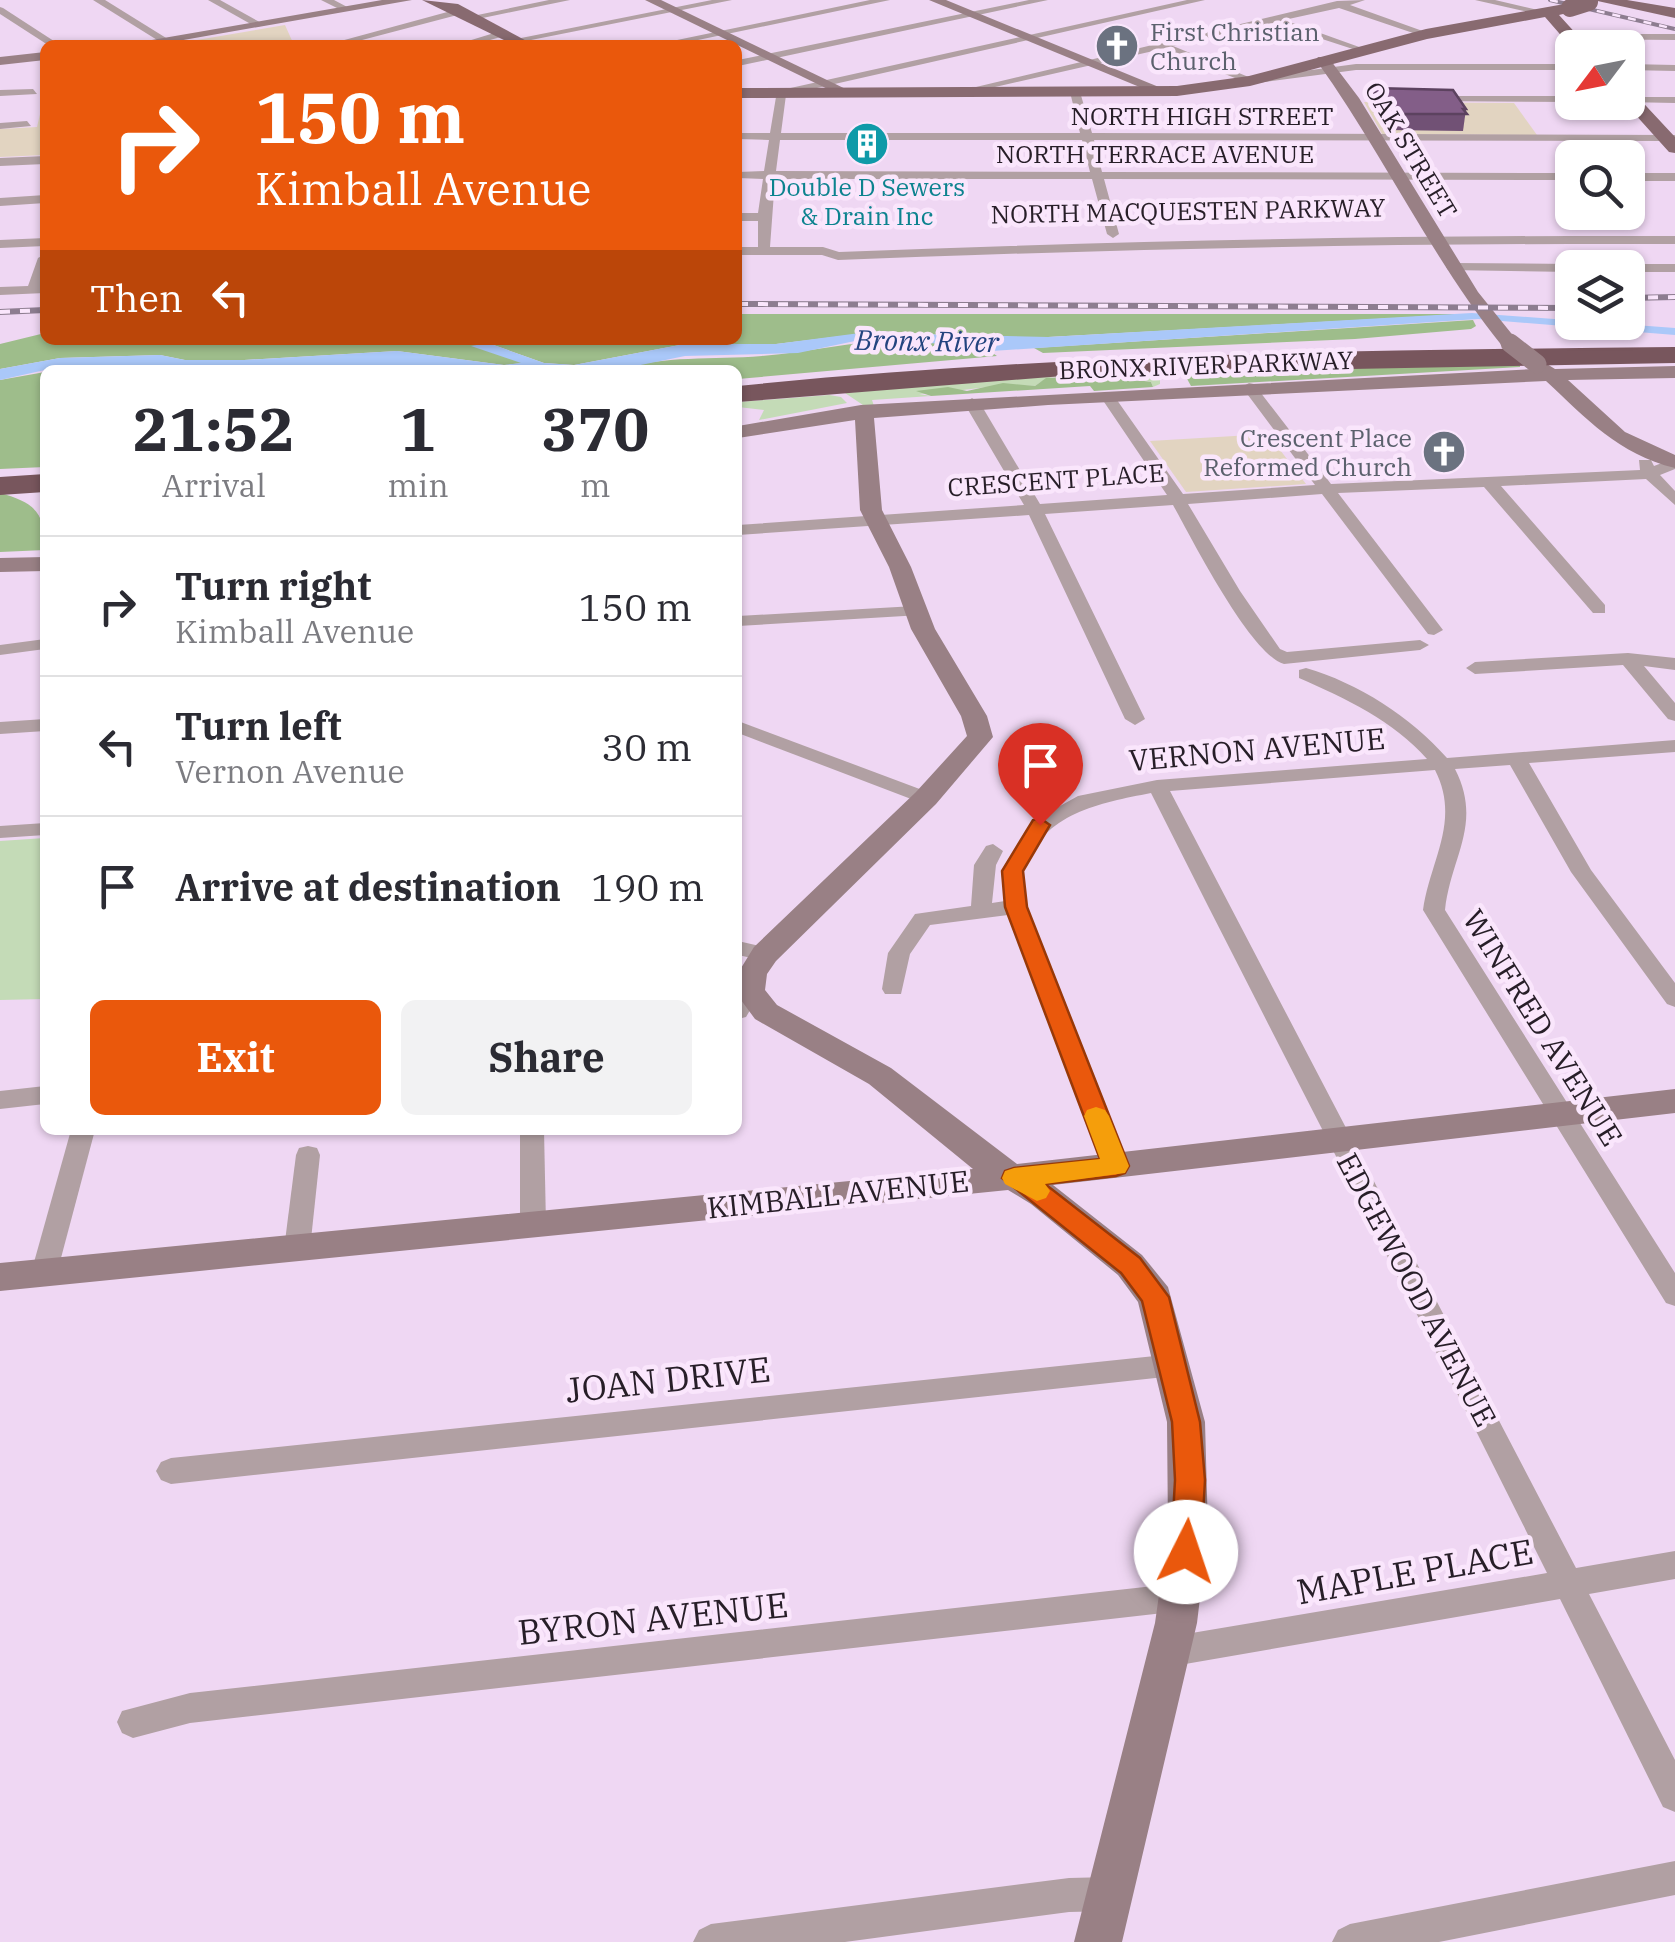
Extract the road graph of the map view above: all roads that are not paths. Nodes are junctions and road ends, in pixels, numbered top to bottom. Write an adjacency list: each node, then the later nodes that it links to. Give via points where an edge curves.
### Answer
1 (98, 0): 37 (street)
2 (213, 0): 28 (street)
3 (326, 0): 22 (street)
4 (387, 0): 20 (street)
5 (406, 0): 20 (street)
6 (430, 0): 21 (main road)
7 (565, 0): 21 (street)
8 (651, 0): 24 (street)
9 (727, 0): 24 (street)
10 (885, 0): 30 (street)
11 (935, 0): 26 (street)
12 (1043, 0): 26 (street)
13 (1200, 0): 32 (street)
14 (1324, 0): 19 (street)
15 (1360, 0): 19 (street)
16 (1480, 0): 25 (street)
17 (1594, 0): 23 (main road); 25 (main road, bridge)
18 (4, 5): 36 (street)
19 (1339, 5): 27 (street); 31 (street)
20 (366, 6): 21 (street); 22 (street)
21 (456, 7): 34 (main road); 38 (street)
22 (346, 9): 28 (street)
23 (1671, 9)
24 (672, 10): 30 (street); 34 (street)
25 (1550, 14): 29 (main road); 31 (main road)
26 (972, 15): 32 (street); 44 (street)
27 (1274, 20): 42 (street); 43 (street)
28 (260, 25): 37 (street)
29 (1565, 30)
30 (720, 32): 39 (street); 40 (street)
31 (1426, 34): 43 (main road)
32 (1029, 38): 48 (street); 54 (street)
33 (1675, 38): 35 (street)
34 (516, 39)
35 (1645, 39)
36 (49, 40)
37 (166, 40)
38 (347, 40)
39 (682, 40)
40 (736, 40)
41 (742, 43): 44 (street)
42 (1164, 46): 48 (street); 53 (street)
43 (1358, 50): 49 (main road)
44 (769, 56): 47 (street); 54 (street)
45 (40, 57): 46 (street)
46 (0, 62)
47 (742, 62)
48 (1090, 62): 56 (street); 58 (street)
49 (1328, 64): 50 (street); 53 (main road); 63 (street, OAK STREET)
50 (1555, 67)
51 (1645, 67): 52 (street)
52 (1675, 68)
53 (1250, 80): 58 (main road)
54 (825, 83): 61 (street); 62 (street)
55 (33, 92): 59 (street)
56 (960, 92): 57 (main road); 62 (main road)
57 (1076, 92): 58 (main road); 74 (street)
58 (1164, 92)
59 (0, 93)
60 (742, 93): 61 (main road)
61 (781, 93): 62 (main road); 73 (street)
62 (846, 93)
63 (1352, 98): 64 (street); 75 (street, OAK STREET)
64 (1371, 98)
65 (1408, 99): 67 (street)
66 (1645, 99): 68 (street)
67 (1555, 100)
68 (1675, 100)
69 (1645, 115): 76 (main road)
70 (27, 124): 71 (street)
71 (0, 126)
72 (742, 136): 73 (street, NORTH HIGH STREET)
73 (774, 136): 74 (street, NORTH HIGH STREET); 80 (street)
74 (1086, 138): 75 (street, NORTH HIGH STREET); 82 (street)
75 (1375, 138): 76 (street, NORTH HIGH STREET); 81 (street, OAK STREET)
76 (1672, 141)
77 (40, 160): 78 (street)
78 (0, 162)
79 (742, 174): 80 (street, NORTH TERRACE AVENUE)
80 (771, 174): 82 (street, NORTH TERRACE AVENUE); 89 (street)
81 (1399, 176): 82 (street, NORTH TERRACE AVENUE); 83 (street, NORTH TERRACE AVENUE); 91 (street, OAK STREET)
82 (1096, 177): 92 (street)
83 (1555, 177)
84 (1645, 177): 85 (street)
85 (1675, 177)
86 (40, 199): 87 (street)
87 (0, 202)
88 (742, 217): 89 (street)
89 (764, 217): 96 (street)
90 (1675, 228): 91 (street, NORTH MACQUESTEN PARKWAY)
91 (1431, 233): 92 (street, NORTH MACQUESTEN PARKWAY); 93 (street, NORTH MACQUESTEN PARKWAY); 98 (street, NORTH MACQUESTEN PARKWAY, via 858,256); 99 (street, OAK STREET)
92 (1114, 234): 98 (street, NORTH MACQUESTEN PARKWAY)
93 (1675, 240)
94 (40, 242): 95 (street)
95 (0, 244)
96 (764, 250): 97 (street, NORTH MACQUESTEN PARKWAY); 98 (street, NORTH MACQUESTEN PARKWAY)
97 (742, 251)
98 (823, 251)
99 (1453, 267): 100 (street); 105 (street, OAK STREET)
100 (1555, 268)
101 (1645, 268): 102 (street)
102 (1675, 268)
103 (39, 289): 104 (street)
104 (0, 291)
105 (1496, 328): 108 (highway); 109 (street, OAK STREET, bridge)
106 (1675, 346): 108 (highway, BRONX RIVER PARKWAY)
107 (1675, 356): 108 (highway, BRONX RIVER PARKWAY)
108 (1255, 357): 112 (highway, BRONX RIVER PARKWAY); 113 (highway, via 1175,372 1167,378)
109 (1543, 368): 110 (street); 111 (street); 119 (street, OAK STREET)
110 (1675, 372)
111 (1250, 387): 113 (street); 125 (street)
112 (742, 390): 116 (highway, via 832,393)
113 (1171, 392): 114 (street)
114 (1107, 396): 115 (street); 126 (street)
115 (972, 403): 116 (street); 128 (street)
116 (861, 410): 117 (street); 129 (street)
117 (742, 431)
118 (1675, 462): 119 (street, CRESCENT PLACE)
119 (1648, 464): 122 (street, CRESCENT PLACE); 127 (street)
120 (40, 472): 121 (highway)
121 (0, 475)
122 (1486, 479): 125 (street, CRESCENT PLACE); 134 (street)
123 (40, 484): 124 (highway)
124 (0, 486)
125 (1327, 489): 126 (street, CRESCENT PLACE); 136 (street)
126 (1177, 499): 128 (street, CRESCENT PLACE); 138 (street, via 1274,653 1284,658)
127 (1675, 500)
128 (1035, 510): 129 (street, CRESCENT PLACE); 145 (street)
129 (875, 520): 130 (street, CRESCENT PLACE); 133 (street)
130 (742, 530)
131 (40, 564): 132 (street)
132 (0, 565)
133 (915, 610): 135 (street); 153 (street, via 980,733)
134 (1599, 610)
135 (742, 621)
136 (1434, 630)
137 (40, 645): 139 (street)
138 (1420, 645)
139 (0, 650)
140 (1628, 659): 141 (street); 142 (street); 144 (street)
141 (1675, 664)
142 (1475, 668)
143 (1306, 674): 151 (street, WINFRED AVENUE, via 1395,716)
144 (1675, 716)
145 (1136, 719)
146 (40, 725): 147 (street)
147 (0, 728)
148 (742, 729): 153 (street)
149 (1675, 746): 150 (street, VERNON AVENUE)
150 (1518, 759): 151 (street, VERNON AVENUE); 161 (street, via 1582,872)
151 (1441, 765): 152 (street, VERNON AVENUE); 166 (street, WINFRED AVENUE, via 1459,811 1434,910)
152 (1158, 786): 157 (street, VERNON AVENUE, via 1084,800 1040,825 1012,871); 169 (street, EDGEWOOD AVENUE)
153 (926, 798): 159 (street)
154 (40, 829): 155 (street)
155 (0, 832)
156 (994, 851): 158 (street, via 985,865)
157 (1016, 907): 158 (street); 171 (street, VERNON AVENUE)
158 (981, 911): 160 (street, via 923,919 899,954)
159 (751, 951): 162 (street)
160 (893, 989)
161 (1675, 999)
162 (744, 1002): 172 (street, via 880,1076)
163 (40, 1096): 164 (street)
164 (0, 1100)
165 (1675, 1101): 166 (street, KIMBALL AVENUE)
166 (1560, 1115): 169 (street, KIMBALL AVENUE); 177 (street, WINFRED AVENUE)
167 (82, 1135): 175 (street)
168 (532, 1135): 173 (street)
169 (1338, 1141): 171 (street, KIMBALL AVENUE); 181 (street, EDGEWOOD AVENUE)
170 (308, 1154): 174 (street)
171 (1116, 1166): 172 (street, KIMBALL AVENUE)
172 (1014, 1178): 173 (street, KIMBALL AVENUE); 178 (street, via 1044,1195 1144,1280)
173 (532, 1225): 174 (street, KIMBALL AVENUE)
174 (297, 1249): 175 (street, KIMBALL AVENUE)
175 (44, 1272): 176 (street, KIMBALL AVENUE)
176 (0, 1277)
177 (1675, 1294)
178 (1174, 1365): 179 (street, JOAN DRIVE); 182 (street, via 1190,1462)
179 (171, 1471)
180 (1675, 1565): 181 (street, MAPLE PLACE)
181 (1566, 1584): 183 (street, MAPLE PLACE); 185 (street, EDGEWOOD AVENUE)
182 (1181, 1597): 183 (street); 184 (street, BYRON AVENUE, via 190,1708)
183 (1168, 1652): 187 (street)
184 (134, 1722)
185 (1675, 1795)
186 (1675, 1878): 190 (street)
187 (1110, 1894): 188 (street); 189 (street)
188 (711, 1942)
189 (1098, 1942)
190 (1350, 1942)

